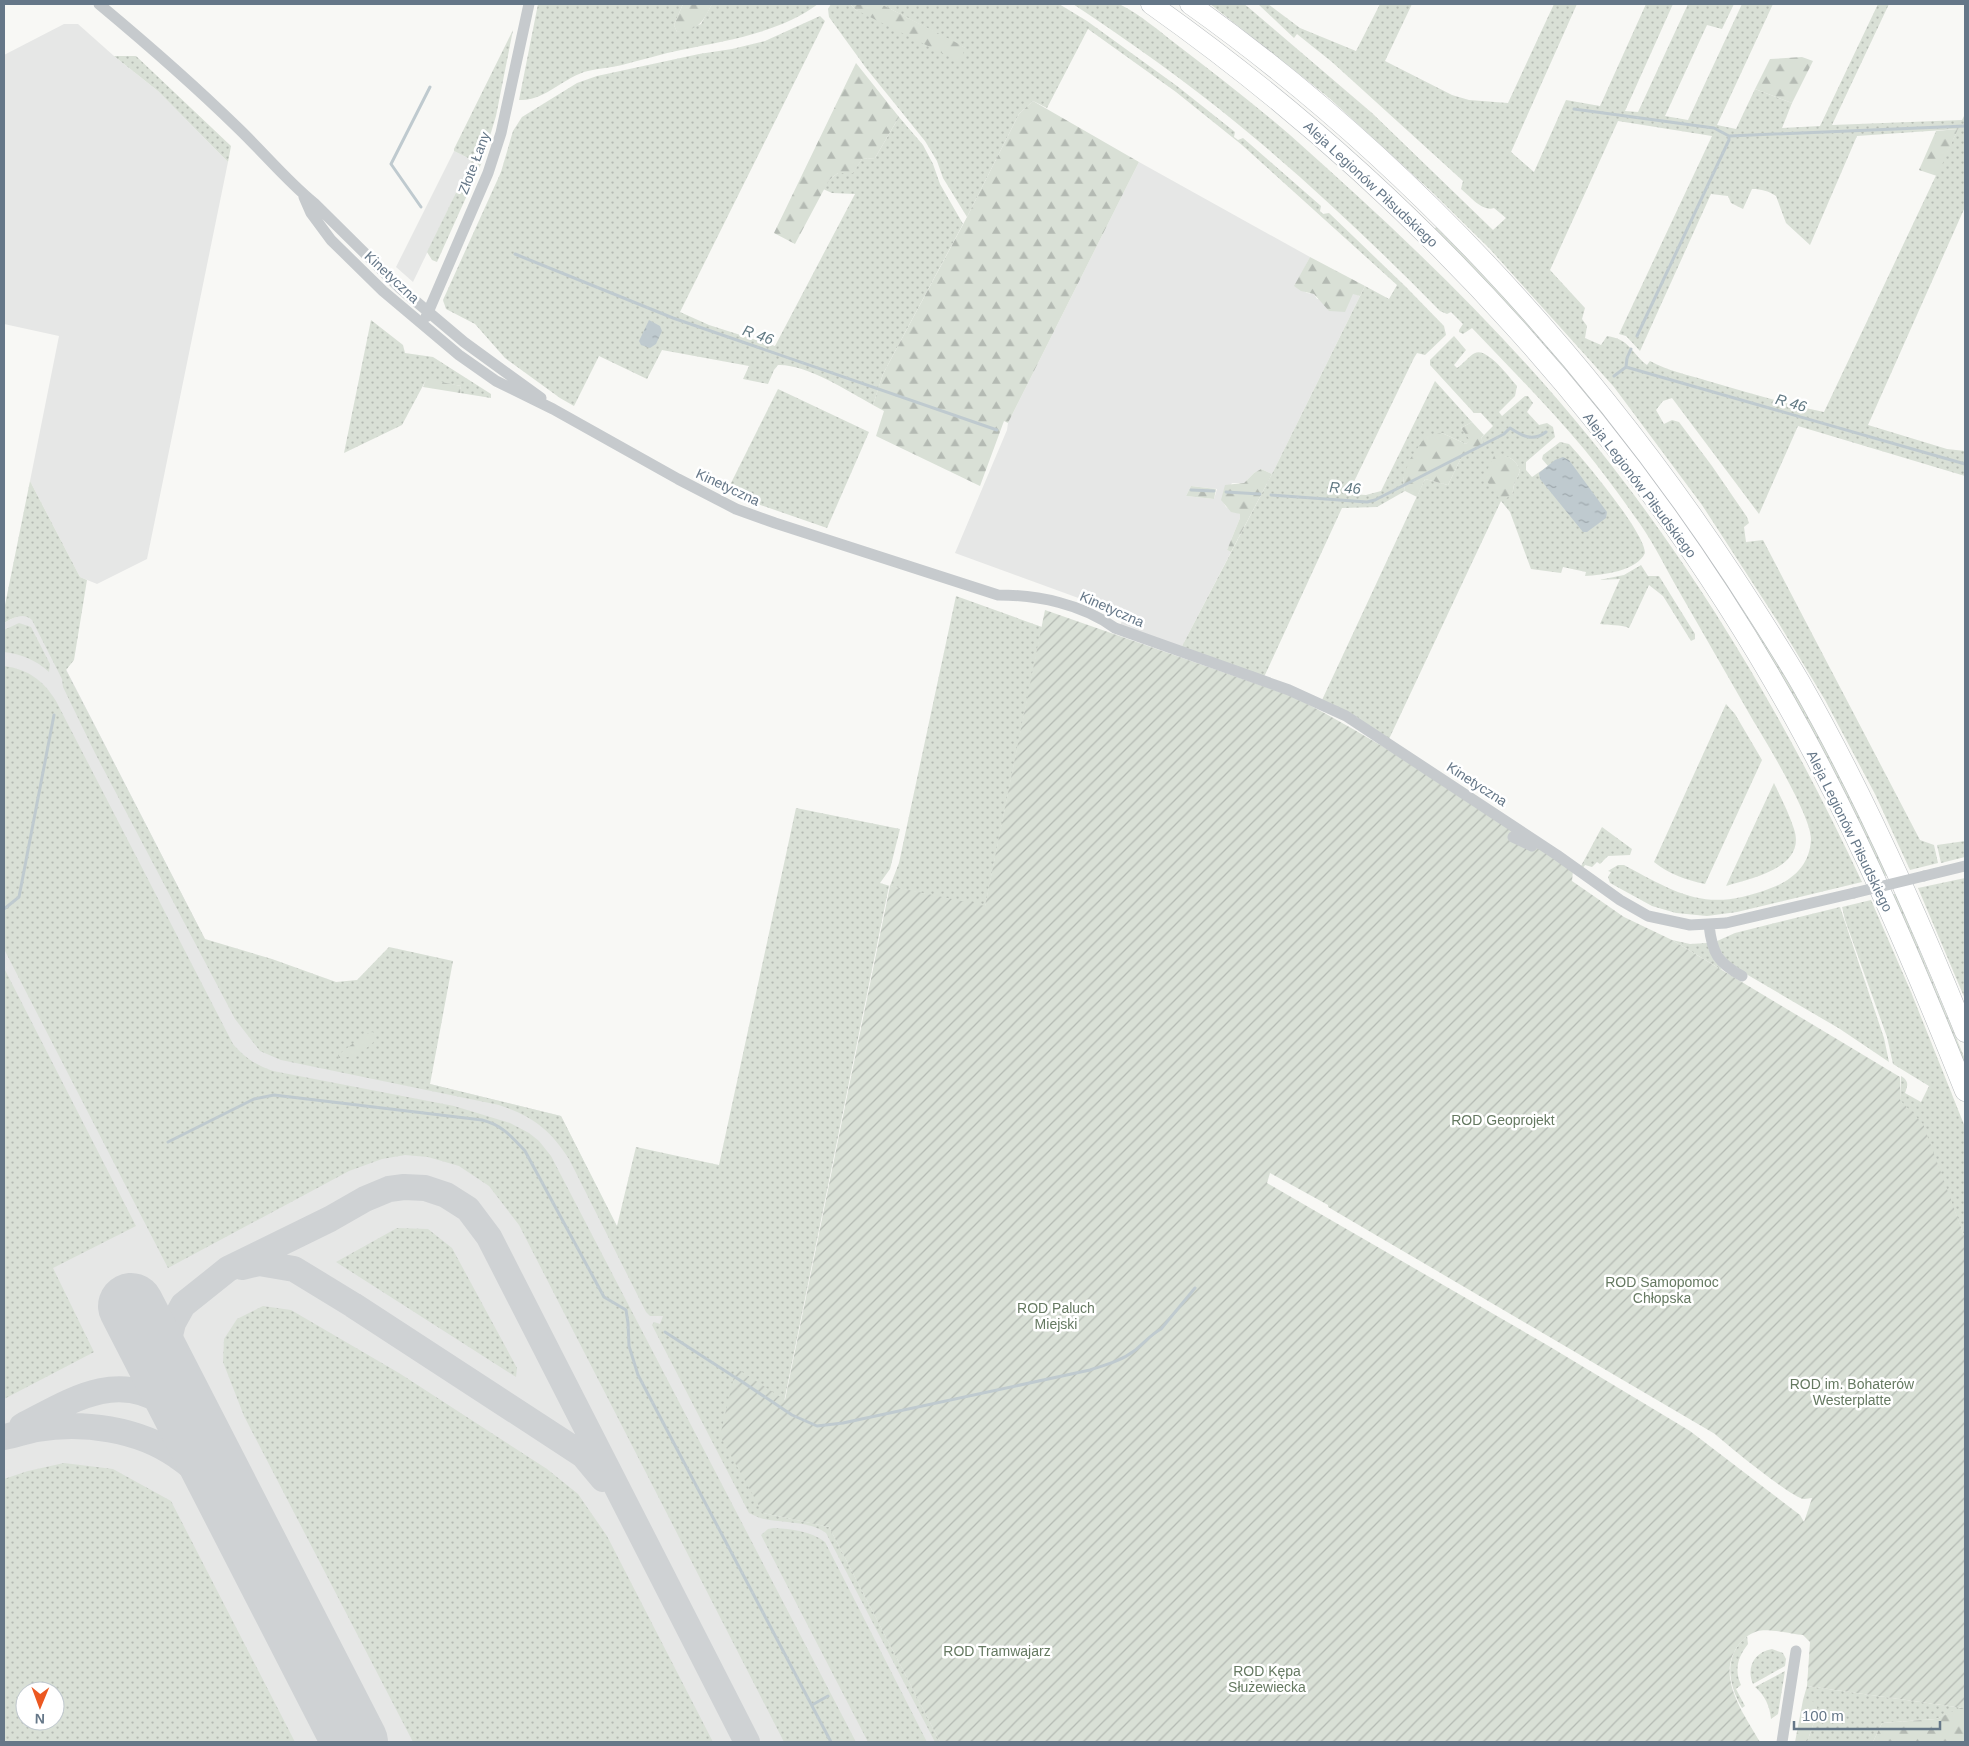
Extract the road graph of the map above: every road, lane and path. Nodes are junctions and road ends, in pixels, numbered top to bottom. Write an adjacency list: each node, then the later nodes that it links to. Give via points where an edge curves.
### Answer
1 (99, 4): 5 (street, Kinetyczna, via 192,84)
2 (529, 4): 6 (street, Złote Łany, via 502,133)
3 (1151, 4): 15 (highway, Aleja Legionów Piłsudskiego, via 1282,103 1396,205 1530,345 1640,480 1740,627 1813,752 1874,875)
4 (1190, 4): 14 (highway, Aleja Legionów Piłsudskiego, via 1311,99 1456,231 1558,343 1630,430 1702,528 1800,681 1881,839)
5 (304, 196): 6 (street, Kinetyczna); 7 (street, Kinetyczna, via 311,213 331,240)
6 (428, 311): 7 (street, Złote Łany); 8 (street, Kinetyczna)
7 (423, 326): 8 (street, Kinetyczna, via 496,381)
8 (553, 409): 11 (street, Kinetyczna, via 744,512 998,595 1026,596 1082,610 1115,628 1290,690 1346,716)
9 (1513, 837): 11 (street, Kinetyczna)
10 (1965, 866): 12 (street, Kinetyczna, bridge, via 1739,921)
11 (1627, 905): 12 (street, Kinetyczna, via 1648,916 1690,925)
12 (1709, 925): 13 (street, via 1716,955)
13 (1742, 976)
14 (1965, 1032)
15 (1965, 1091)
16 (1796, 1651): 17 (street)
17 (1782, 1742)

